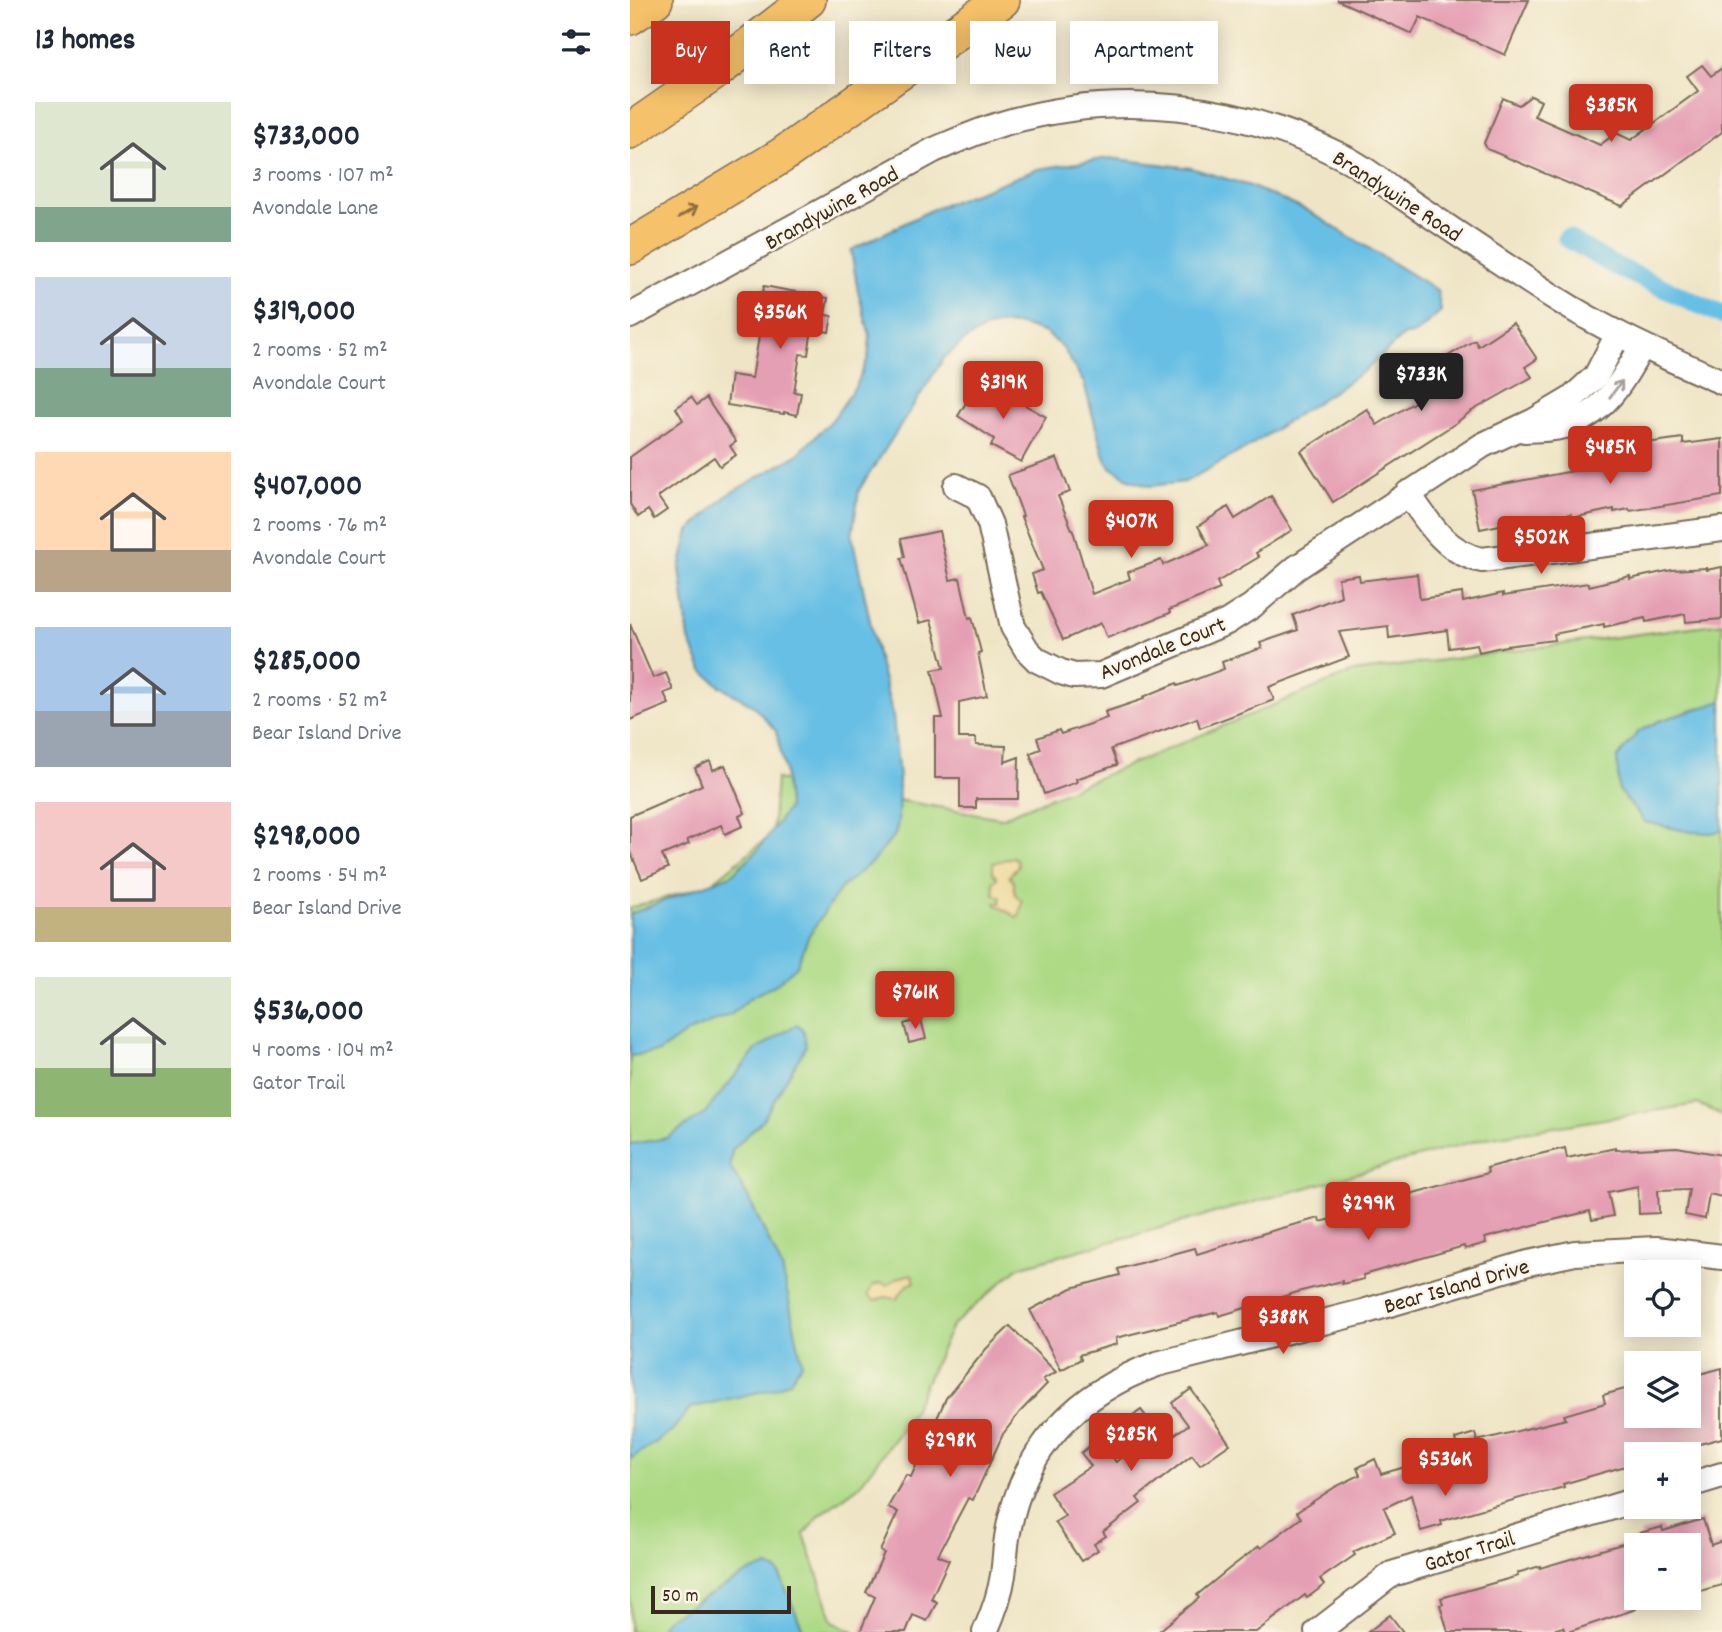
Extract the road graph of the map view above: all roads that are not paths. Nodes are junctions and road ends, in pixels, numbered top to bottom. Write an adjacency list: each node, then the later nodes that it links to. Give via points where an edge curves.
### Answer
1 (655, 0): 4 (highway)
2 (808, 0): 5 (highway)
3 (1002, 0): 6 (highway, one-way to 3, via 781,156)
4 (630, 17)
5 (630, 131)
6 (630, 247)
7 (630, 316): 8 (street, Brandywine Road, via 964,137 1038,114 1137,104 1187,107 1252,120 1344,157 1553,297)
8 (1618, 334): 9 (street, Brandywine Road); 11 (street, Avondale Court, via 1584,389)
9 (1642, 346): 10 (street, Brandywine Road); 11 (street, one-way to 9, via 1567,426 1584,418 1616,392)
10 (1722, 382)
11 (1513, 430): 13 (street, Avondale Court)
12 (957, 486): 13 (street, Avondale Court, via 978,497 990,524 1019,639 1048,667 1088,676 1114,671 1227,622 1296,568)
13 (1408, 493): 14 (street, via 1433,531 1467,557 1482,559)
14 (1722, 529)
15 (1722, 1257): 19 (street, Bear Island Drive, via 1656,1249 1563,1255 1133,1372 1070,1415 1025,1476 1007,1534 996,1605)
16 (1722, 1475): 17 (street)
17 (1701, 1481)
18 (1624, 1504): 20 (street, Gator Trail, via 1392,1574)
19 (985, 1632)
20 (1317, 1632)

